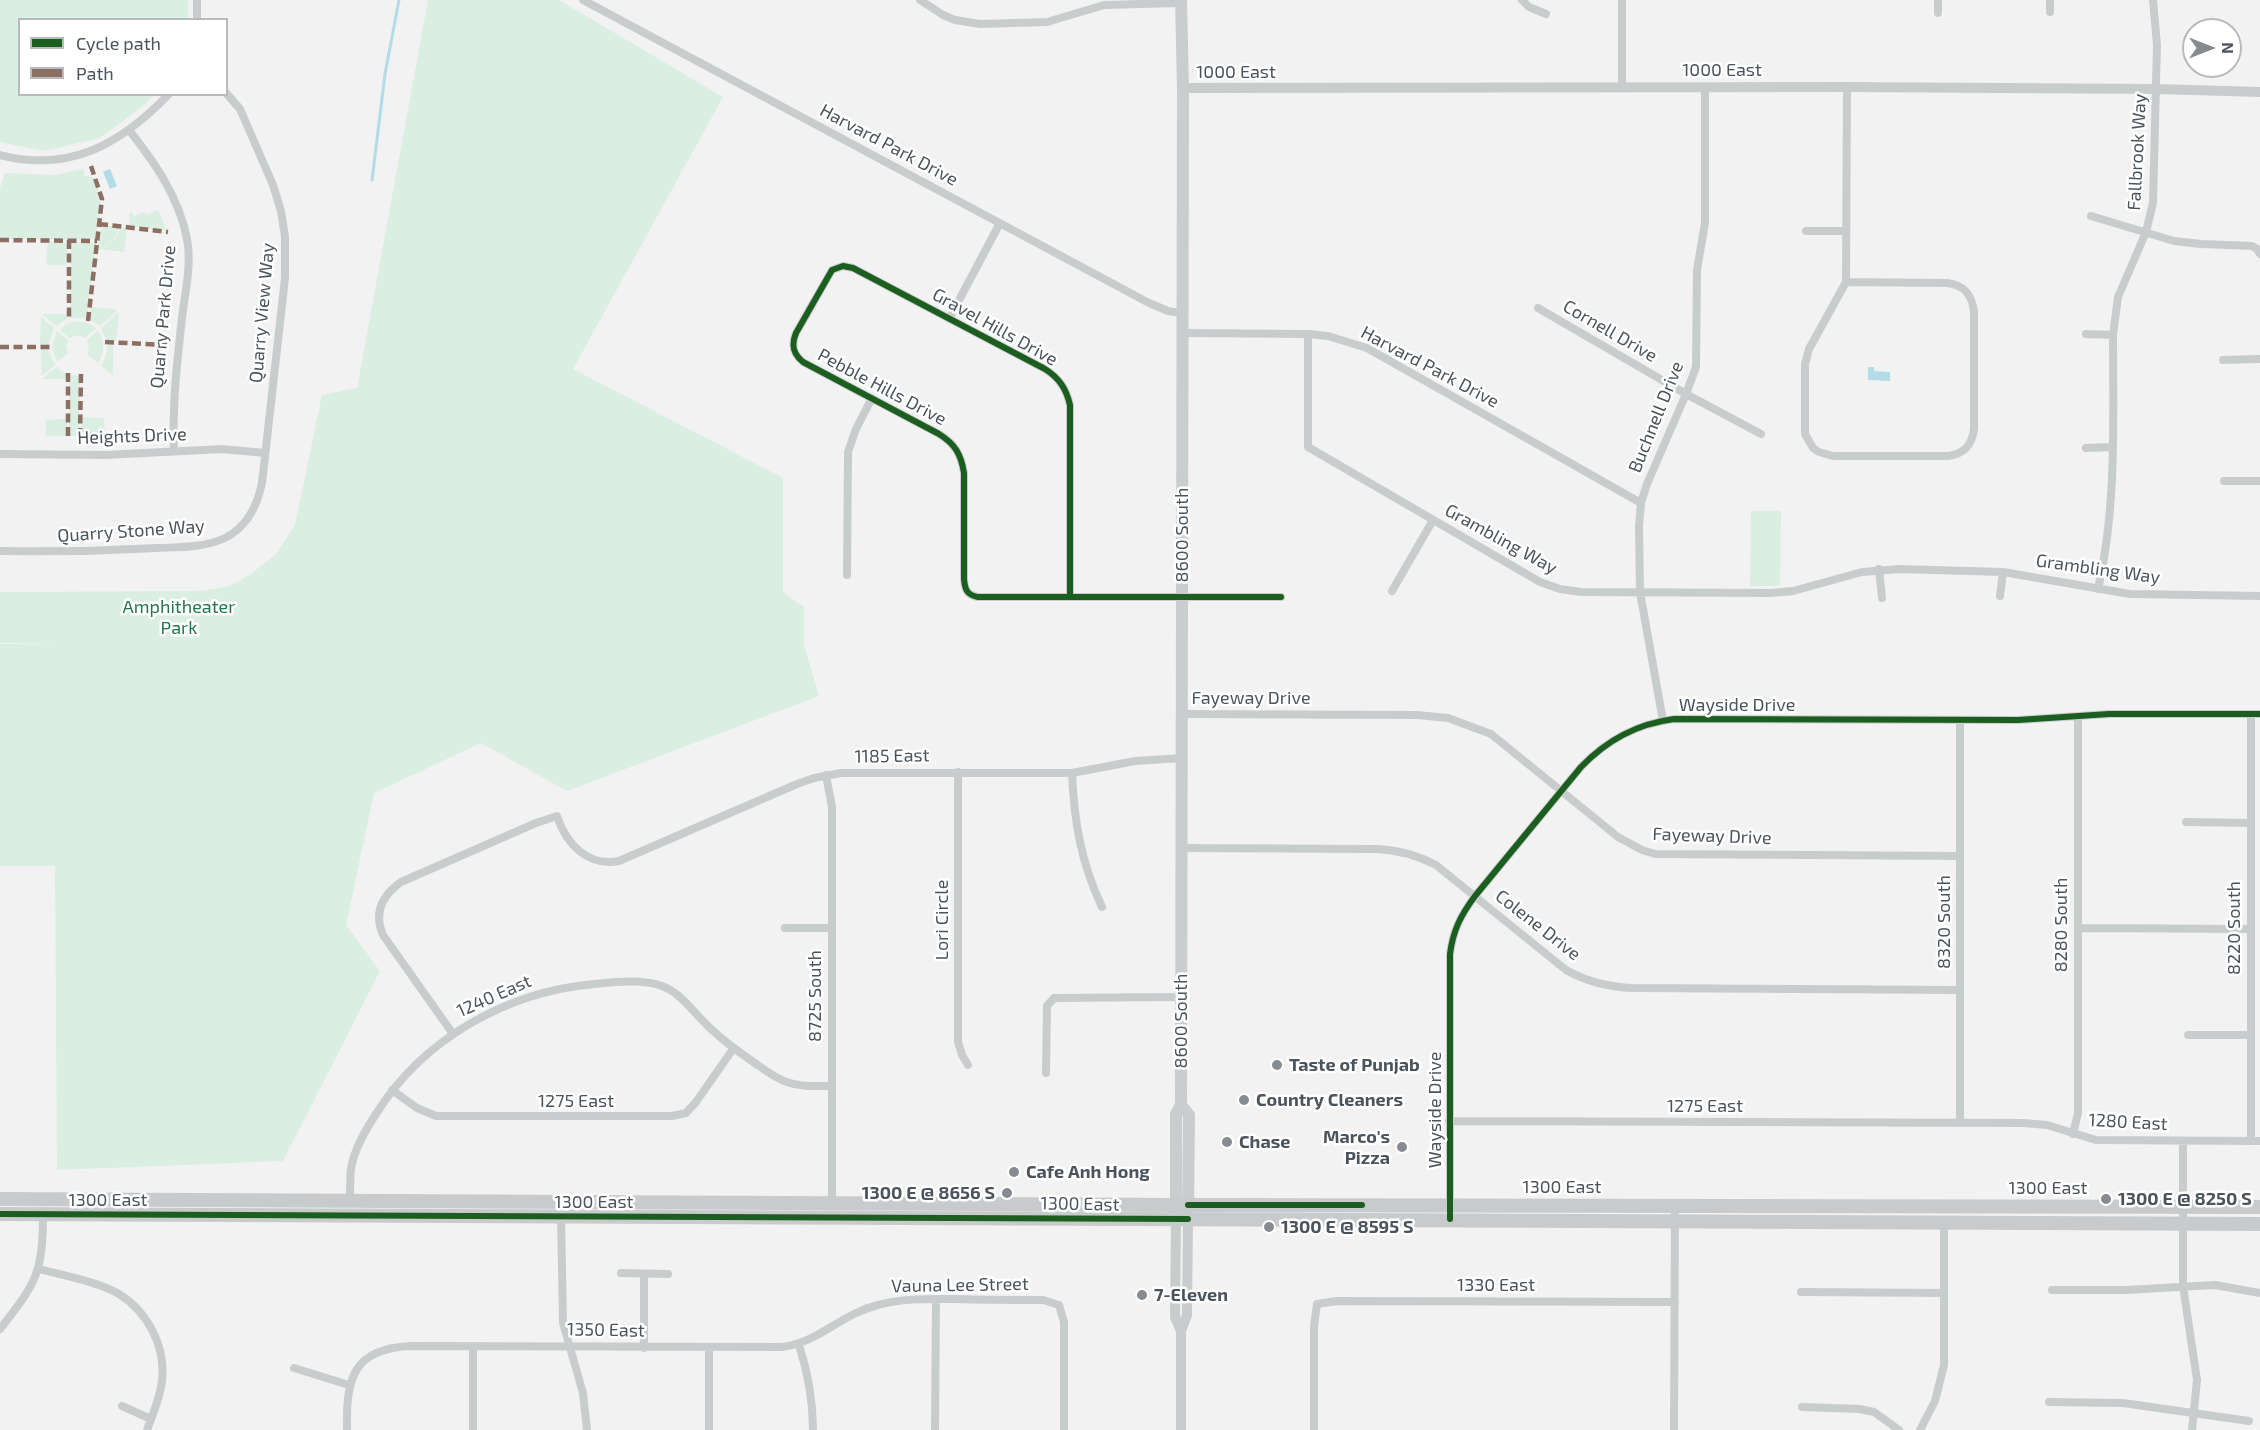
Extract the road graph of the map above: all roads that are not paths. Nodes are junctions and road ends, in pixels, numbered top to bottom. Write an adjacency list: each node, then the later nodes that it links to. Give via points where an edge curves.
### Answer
1 (197, 0): 13 (street)
2 (583, 0): 25 (street, Harvard Park Drive)
3 (920, 0): 9 (street, via 955,20 980,24 1047,22 1104,5)
4 (1521, 0): 12 (street)
5 (1622, 0): 14 (street)
6 (1938, 0): 11 (street)
7 (2050, 0): 10 (street)
8 (2153, 0): 18 (street, Fallbrook Way)
9 (1181, 2): 17 (main road, 8600 South)
10 (2050, 12)
11 (1938, 13)
12 (1546, 14)
13 (196, 18)
14 (1622, 86): 15 (street, 1000 East); 17 (street, 1000 East)
15 (1705, 87): 16 (street, 1000 East); 41 (street, Buchnell Drive, via 1705,223 1697,270 1696,367)
16 (1847, 87): 18 (street, 1000 East); 27 (street)
17 (1184, 88): 32 (main road, 8600 South)
18 (2156, 89): 19 (street, 1000 East); 28 (street, Fallbrook Way, via 2155,190)
19 (2260, 92)
20 (228, 95): 47 (street, Quarry View Way, via 240,109 273,185 285,237 285,278)
21 (167, 96): 22 (street)
22 (129, 130): 23 (street, via 111,143 69,158 30,160); 46 (street, Quarry Park Drive, via 162,174 180,213 187,242 173,399)
23 (0, 155)
24 (2091, 216): 28 (street)
25 (1000, 223): 32 (street, Harvard Park Drive, via 1160,308); 33 (street)
26 (1806, 231): 27 (street)
27 (1846, 231): 30 (street)
28 (2146, 232): 29 (street, via 2188,243 2252,246); 37 (street, Fallbrook Way, via 2118,297)
29 (2260, 254)
30 (1846, 282): 30 (street, via 1947,283 1963,287 1971,297 1974,429 1967,448 1947,456 1833,456 1819,452 1808,442 1806,356)
31 (1538, 308): 41 (street, Cornell Drive)
32 (1182, 313): 34 (main road, 8600 South)
33 (949, 319): 38 (street, Gravel Hills Drive, via 843,266 827,276 796,333); 63 (street, Gravel Hills Drive, via 1054,375 1067,393)
34 (1182, 333): 35 (street, Harvard Park Drive); 64 (main road, 8600 South)
35 (1308, 334): 51 (street, Harvard Park Drive, via 1338,338 1367,348); 53 (street, Grambling Way, via 1308,447)
36 (2086, 334): 37 (street)
37 (2113, 334): 44 (street, Fallbrook Way)
38 (793, 349): 42 (street, Pebble Hills Drive, via 803,362)
39 (2260, 359): 40 (street)
40 (2223, 360)
41 (1686, 394): 43 (street, Cornell Drive); 51 (street, Buchnell Drive)
42 (872, 398): 57 (street, via 848,452); 63 (street, Pebble Hills Drive, via 939,434 958,452 964,472 964,579 968,594)
43 (1761, 434)
44 (2112, 447): 45 (street); 58 (street, Fallbrook Way, via 2111,514)
45 (2086, 448)
46 (174, 451): 47 (street, Heights Drive, via 222,449); 48 (street, Heights Drive)
47 (265, 453): 52 (street, Quarry View Way, via 260,493)
48 (0, 454)
49 (2224, 481): 50 (street)
50 (2260, 481)
51 (1641, 503): 60 (street, Buchnell Drive)
52 (253, 512): 54 (street, Quarry Stone Way, via 225,538 197,546 78,553)
53 (1433, 520): 59 (street); 60 (street, Grambling Way, via 1550,586 1581,592)
54 (0, 551)
55 (1879, 569): 56 (street, Grambling Way); 60 (street, Grambling Way, via 1793,591); 66 (street)
56 (2003, 572): 58 (street, Grambling Way); 61 (street)
57 (848, 575)
58 (2098, 589): 62 (street, Grambling Way, via 2145,595)
59 (1392, 591)
60 (1640, 592): 71 (street, Buchnell Drive)
61 (2000, 596)
62 (2260, 596)
63 (1070, 597): 64 (street, Pebble Hills Drive)
64 (1182, 597): 65 (street, Pebble Hills Drive); 67 (main road, 8600 South)
65 (1281, 597)
66 (1882, 598)
67 (1181, 714): 72 (main road, 8600 South); 76 (street, Fayeway Drive, via 1448,718 1491,734)
68 (2255, 714): 69 (street, Wayside Drive); 78 (street, 8220 South)
69 (2078, 716): 70 (street, Wayside Drive); 85 (street, 8280 South)
70 (1960, 720): 71 (street, Wayside Drive); 80 (street, 8320 South)
71 (1663, 721): 76 (street, Wayside Drive, via 1645,724 1612,740 1595,752)
72 (1182, 758): 74 (street, 1185 East, via 1135,761); 79 (main road, 8600 South)
73 (958, 772): 74 (street, 1185 East); 75 (street, 1185 East); 93 (street, Lori Circle, via 958,1042)
74 (1072, 773): 82 (street, via 1078,843)
75 (826, 775): 84 (street, 8725 South, via 832,807); 89 (street, 1185 East, via 797,783 619,861 597,862 588,857 569,841 556,816 412,876 391,889 378,915 383,935)
76 (1561, 791): 80 (street, Fayeway Drive, via 1618,837 1655,854); 81 (street, Wayside Drive)
77 (2186, 822): 78 (street)
78 (2251, 823): 86 (street, 8220 South)
79 (1181, 848): 81 (street, Colene Drive, via 1389,849 1436,865); 88 (main road, 8600 South)
80 (1960, 856): 87 (street, 8320 South)
81 (1474, 896): 87 (street, Colene Drive, via 1566,970 1606,986); 97 (street, Wayside Drive, via 1461,914 1452,939)
82 (1102, 907)
83 (785, 928): 84 (street)
84 (832, 928): 95 (street, 8725 South)
85 (2078, 928): 86 (street); 99 (street, 8280 South, via 2078,1113)
86 (2251, 929): 91 (street, 8220 South)
87 (1960, 990): 98 (street, 8320 South)
88 (1181, 997): 94 (street, via 1054,998 1047,1006); 108 (main road, 8600 South, via 1181,1105 1189,1115)
89 (453, 1034): 92 (street, 1240 East, via 515,1001 546,992 575,986 653,984 681,998); 96 (street, 1240 East)
90 (2188, 1035): 91 (street)
91 (2251, 1035): 101 (street, 8220 South)
92 (733, 1049): 95 (street, 1240 East, via 786,1082); 96 (street, 1275 East, via 686,1113 672,1116 436,1116)
93 (968, 1065)
94 (1046, 1073)
95 (832, 1086): 106 (street, 8725 South)
96 (392, 1090): 104 (street, 1240 East, via 357,1147 351,1168)
97 (1449, 1121): 98 (street, 1275 East); 112 (street, Wayside Drive)
98 (1960, 1123): 99 (street, 1280 East, via 2035,1123)
99 (2073, 1134): 100 (street, 1280 East, via 2096,1140)
100 (2183, 1141): 101 (street, 1280 East); 110 (street)
101 (2255, 1141)
102 (0, 1199): 103 (main road, 1300 East)
103 (43, 1199): 104 (main road, 1300 East); 114 (street)
104 (350, 1200): 105 (main road, 1300 East)
105 (561, 1201): 106 (main road, 1300 East); 115 (street)
106 (832, 1203): 108 (main road, 1300 East); 116 (street, 8725 South)
107 (1374, 1204): 108 (main road, 1300 East); 112 (main road, 1300 East); 118 (main road)
108 (1182, 1205): 117 (main road, 8600 South)
109 (1675, 1205): 110 (main road, 1300 East); 112 (main road, 1300 East); 119 (street)
110 (2182, 1207): 111 (main road, 1300 East); 121 (street)
111 (2260, 1207)
112 (1450, 1212): 118 (main road, 1300 East); 119 (main road, 1300 East)
113 (0, 1214): 114 (main road, 1300 East)
114 (43, 1215): 115 (main road, 1300 East); 123 (street)
115 (561, 1217): 116 (main road, 1300 East); 137 (street, via 561,1304)
116 (832, 1218): 117 (main road, 1300 East)
117 (1182, 1219): 118 (main road, 1300 East); 156 (street, 8600 South, via 1187,1315 1180,1331)
118 (1371, 1220)
119 (1674, 1221): 120 (main road, 1300 East); 133 (street)
120 (1944, 1222): 121 (main road, 1300 East); 130 (street)
121 (2182, 1223): 122 (main road, 1300 East); 127 (street)
122 (2260, 1224)
123 (39, 1269): 134 (street, via 30,1290); 146 (street, via 118,1294 142,1315 159,1345 162,1362 159,1399)
124 (621, 1274): 125 (street)
125 (644, 1274): 126 (street); 138 (street)
126 (668, 1274)
127 (2183, 1286): 128 (street); 131 (street, via 2222,1286); 145 (street, via 2197,1380)
128 (2052, 1290)
129 (1801, 1292): 130 (street)
130 (1944, 1293): 160 (street, via 1942,1377)
131 (2260, 1293)
132 (936, 1299): 135 (street, Vauna Lee Street, via 896,1301 861,1310); 154 (street); 155 (street, Vauna Lee Street, via 1043,1300 1059,1305 1064,1322)
133 (1674, 1302): 157 (street, 1330 East, via 1317,1304); 158 (street)
134 (0, 1329)
135 (799, 1345): 139 (street, 1350 East); 153 (street, via 809,1378)
136 (473, 1346): 137 (street, 1350 East); 141 (street, 1350 East, via 383,1349 361,1364); 150 (street)
137 (569, 1346): 138 (street, 1350 East); 151 (street, via 583,1393)
138 (644, 1348): 139 (street, 1350 East)
139 (709, 1348): 152 (street)
140 (294, 1368): 141 (street)
141 (349, 1385): 149 (street)
142 (2049, 1402): 145 (street, via 2123,1402)
143 (122, 1406): 146 (street)
144 (1802, 1407): 159 (street, via 1860,1408 1874,1412)
145 (2194, 1413): 147 (street); 161 (street)
146 (151, 1419): 148 (street)
147 (2249, 1420)
148 (147, 1430)
149 (346, 1430)
150 (473, 1430)
151 (586, 1430)
152 (709, 1430)
153 (813, 1430)
154 (935, 1430)
155 (1064, 1430)
156 (1181, 1430)
157 (1314, 1430)
158 (1674, 1430)
159 (1899, 1430)
160 (1920, 1430)
161 (2192, 1430)

